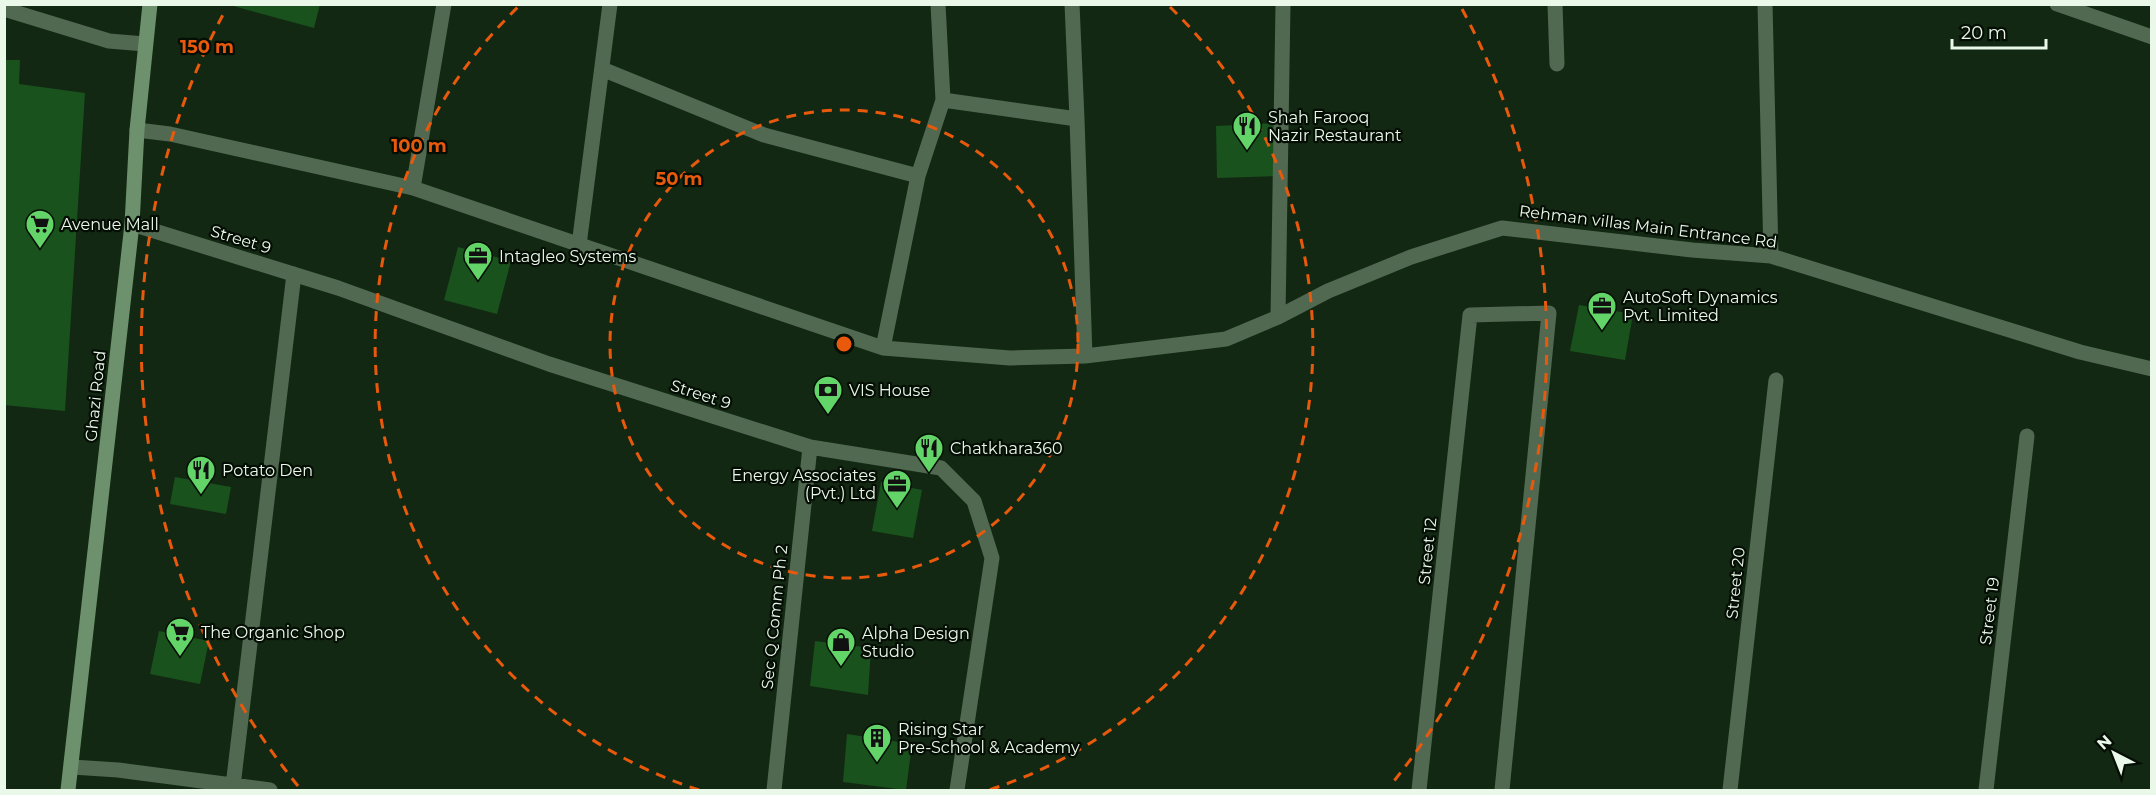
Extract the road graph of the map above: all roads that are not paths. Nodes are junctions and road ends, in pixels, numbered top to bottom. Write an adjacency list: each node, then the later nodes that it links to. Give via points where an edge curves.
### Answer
1 (150, 4): 12 (main road, Ghazi Road)
2 (444, 4): 19 (street)
3 (610, 4): 14 (street)
4 (938, 4): 15 (street)
5 (1072, 4): 16 (street)
6 (1283, 4): 24 (street)
7 (1556, 4): 13 (street)
8 (1765, 4): 22 (street)
9 (2056, 4): 11 (street)
10 (4, 9): 12 (street, via 109,41)
11 (2151, 37)
12 (145, 44): 17 (main road, Ghazi Road)
13 (1557, 64)
14 (602, 69): 18 (street, via 764,135); 21 (street)
15 (943, 100): 16 (street); 18 (street)
16 (1077, 119): 26 (street)
17 (137, 130): 19 (street, Rehman villas Main Entrance Rd); 20 (main road, Ghazi Road)
18 (918, 176): 25 (street)
19 (413, 188): 21 (street, Rehman villas Main Entrance Rd)
20 (132, 224): 23 (street, Street 9); 31 (main road, Ghazi Road)
21 (579, 245): 25 (street, Rehman villas Main Entrance Rd)
22 (1771, 256): 24 (street, Rehman villas Main Entrance Rd, via 1502,228 1401,261 1328,291); 27 (street, Rehman villas Main Entrance Rd, via 2080,352)
23 (294, 274): 30 (street, Street 9, via 549,364); 32 (street)
24 (1278, 318): 26 (street, Rehman villas Main Entrance Rd, via 1226,339)
25 (883, 348): 26 (street, Rehman villas Main Entrance Rd, via 1010,358)
26 (1085, 356)
27 (2151, 369)
28 (1776, 380): 39 (street, Street 20)
29 (2027, 436): 40 (street, Street 19)
30 (810, 447): 35 (street, Sec Q Comm Ph 2); 36 (street, Street 9, via 941,468 974,501 992,558)
31 (72, 767): 32 (street); 33 (main road, Ghazi Road)
32 (233, 786): 34 (street)
33 (68, 790)
34 (270, 790)
35 (774, 790)
36 (957, 790)
37 (1419, 790): 38 (street, Street 12, via 1470,315 1549,314)
38 (1502, 790)
39 (1730, 790)
40 (1986, 790)

